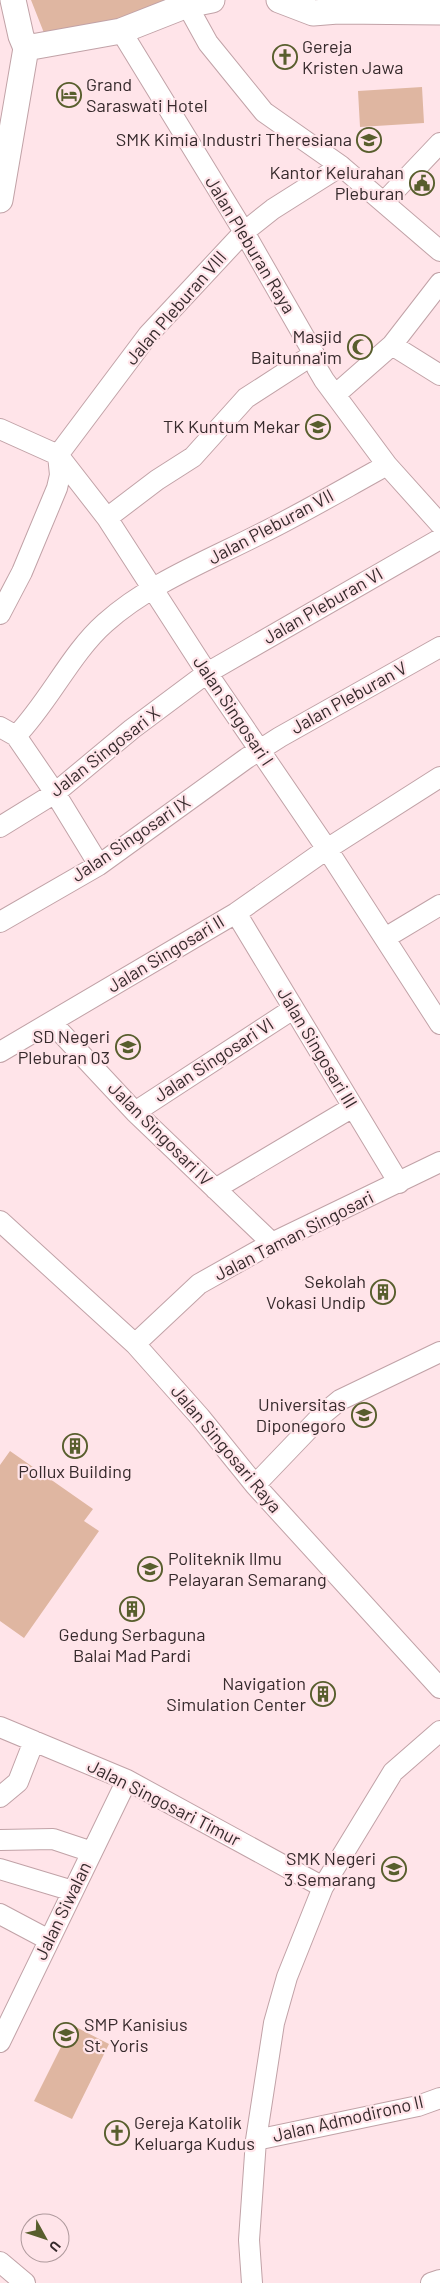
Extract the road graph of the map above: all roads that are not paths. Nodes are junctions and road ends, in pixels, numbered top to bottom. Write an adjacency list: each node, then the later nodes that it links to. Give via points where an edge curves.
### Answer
1 (13, 0): 7 (main road)
2 (212, 0): 4 (main road)
3 (279, 0): 5 (main road, via 313,13)
4 (187, 2): 6 (main road); 9 (street, via 208,43 264,112)
5 (440, 12)
6 (121, 31): 7 (main road); 12 (street, Jalan Pleburan Raya)
7 (26, 48): 10 (main road)
8 (440, 143): 11 (street)
9 (341, 166): 11 (street); 12 (street, Jalan Pleburan VIII, via 273,209)
10 (0, 200)
11 (384, 202): 13 (street)
12 (244, 232): 16 (street, Jalan Pleburan Raya); 20 (street, Jalan Pleburan VIII, via 148,335)
13 (440, 251)
14 (440, 283): 15 (street)
15 (392, 345): 17 (street); 18 (street)
16 (314, 354): 18 (street, Jalan Pleburan Raya, via 317,368); 22 (street, via 246,398 193,458 157,480)
17 (440, 374)
18 (335, 395): 21 (street, Jalan Pleburan Raya)
19 (0, 429): 20 (street, Jalan Singosari I)
20 (58, 455): 22 (street, Jalan Singosari I); 26 (street, via 60,475 57,488 22,572)
21 (387, 465): 23 (street, Jalan Pleburan Raya); 25 (street, Jalan Pleburan VII, via 282,524)
22 (107, 518): 25 (street, Jalan Singosari I)
23 (440, 524)
24 (440, 539): 28 (street, Jalan Pleburan VI)
25 (153, 588): 28 (street, Jalan Singosari I); 29 (street, Jalan Pleburan VII, via 104,623 87,641 32,719)
26 (0, 614)
27 (440, 647): 30 (street, Jalan Pleburan V)
28 (207, 672): 30 (street, Jalan Singosari I); 32 (street, Jalan Singosari X)
29 (8, 731): 32 (street)
30 (259, 750): 34 (street, Jalan Singosari I); 35 (street, Jalan Singosari IX)
31 (440, 776): 34 (street, Jalan Singosari II)
32 (55, 793): 33 (street, Jalan Singosari X); 35 (street)
33 (0, 827)
34 (327, 850): 37 (street, Jalan Singosari II); 39 (street, Jalan Singosari I)
35 (99, 865): 38 (street, Jalan Singosari IX)
36 (440, 905): 39 (street)
37 (236, 913): 40 (street, Jalan Singosari III); 42 (street, Jalan Singosari II)
38 (0, 922)
39 (385, 938): 41 (street, Jalan Singosari I)
40 (293, 1009): 44 (street, Jalan Singosari III); 45 (street, Jalan Singosari VI)
41 (437, 1014)
42 (51, 1022): 43 (street, Jalan Singosari II); 45 (street, Jalan Singosari IV)
43 (0, 1051)
44 (353, 1107): 47 (street, Jalan Singosari III); 48 (street)
45 (135, 1112): 48 (street, Jalan Singosari IV)
46 (440, 1162): 47 (street, Jalan Taman Singosari)
47 (399, 1183): 50 (street, Jalan Taman Singosari)
48 (215, 1188): 50 (street, Jalan Singosari IV)
49 (0, 1221): 51 (street, Jalan Singosari Raya)
50 (272, 1243): 51 (street, Jalan Taman Singosari, via 198,1284)
51 (135, 1344): 53 (street, Jalan Singosari Raya, via 200,1417)
52 (440, 1352): 53 (street, via 340,1400 322,1414)
53 (255, 1486): 54 (street, Jalan Singosari Raya)
54 (440, 1688)
55 (0, 1727): 57 (street, Jalan Singosari Timur)
56 (440, 1731): 63 (street, via 393,1772)
57 (34, 1741): 58 (street, Jalan Singosari Timur); 59 (street, via 18,1782)
58 (127, 1780): 61 (street, Jalan Siwalan); 63 (street, Jalan Singosari Timur)
59 (0, 1797)
60 (0, 1840): 61 (street, via 53,1839)
61 (92, 1852): 64 (street, Jalan Siwalan)
62 (0, 1870): 64 (street)
63 (323, 1887): 69 (street, via 287,1977 274,2023)
64 (73, 1891): 66 (street, Jalan Siwalan)
65 (0, 1914): 66 (street)
66 (49, 1940): 67 (street, Jalan Siwalan)
67 (0, 2042)
68 (440, 2098): 69 (street, Jalan Admodirono II, via 418,2106)
69 (256, 2140): 73 (street, via 249,2240)
70 (0, 2262): 72 (street)
71 (440, 2280): 74 (street)
72 (25, 2283)
73 (252, 2283)
74 (430, 2283)

